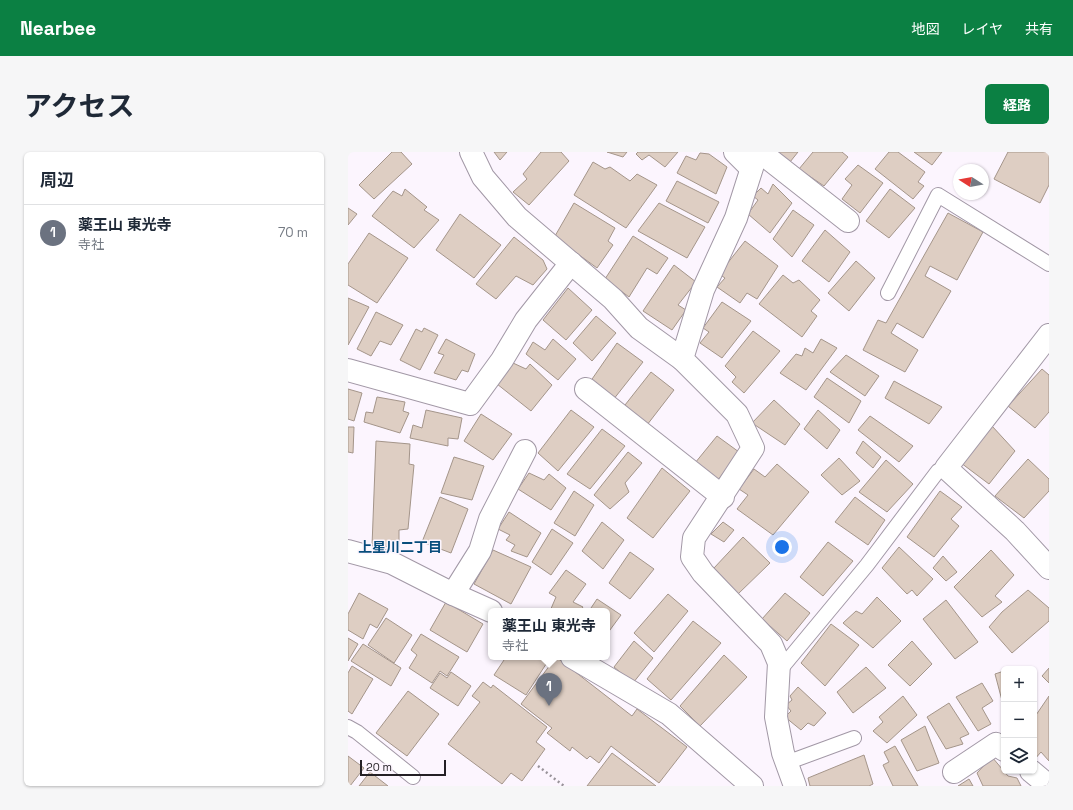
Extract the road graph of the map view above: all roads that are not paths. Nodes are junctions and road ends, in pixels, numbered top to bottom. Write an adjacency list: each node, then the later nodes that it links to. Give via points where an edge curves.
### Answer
1 (472, 152): 5 (street, via 483,176 517,217)
2 (734, 152): 3 (street)
3 (756, 157): 4 (street); 9 (street, via 736,218 703,290)
4 (848, 222)
5 (571, 263): 9 (street, via 613,299 639,328); 10 (street, via 526,320 502,360 470,404)
6 (1049, 264): 7 (lane, via 938,195)
7 (888, 293)
8 (1049, 335): 13 (street)
9 (682, 359): 14 (street, via 737,414 754,448)
10 (348, 370)
11 (586, 389): 14 (street)
12 (525, 451): 17 (street, via 490,519 480,551)
13 (946, 468): 16 (street, via 1015,531); 20 (lane, via 938,471 867,565)
14 (723, 496): 20 (street, via 694,538 692,557 703,573 771,644 780,662)
15 (348, 551): 17 (street, via 392,563)
16 (1049, 568)
17 (453, 594): 18 (street)
18 (488, 610)
19 (577, 660): 28 (street, via 670,714)
20 (779, 671): 24 (street, via 776,717)
21 (348, 727): 27 (lane)
22 (854, 738): 24 (lane)
23 (1001, 741): 25 (street)
24 (786, 763): 29 (street)
25 (954, 772)
26 (1034, 774): 30 (street)
27 (413, 777)
28 (752, 786)
29 (795, 786)
30 (1049, 786)

